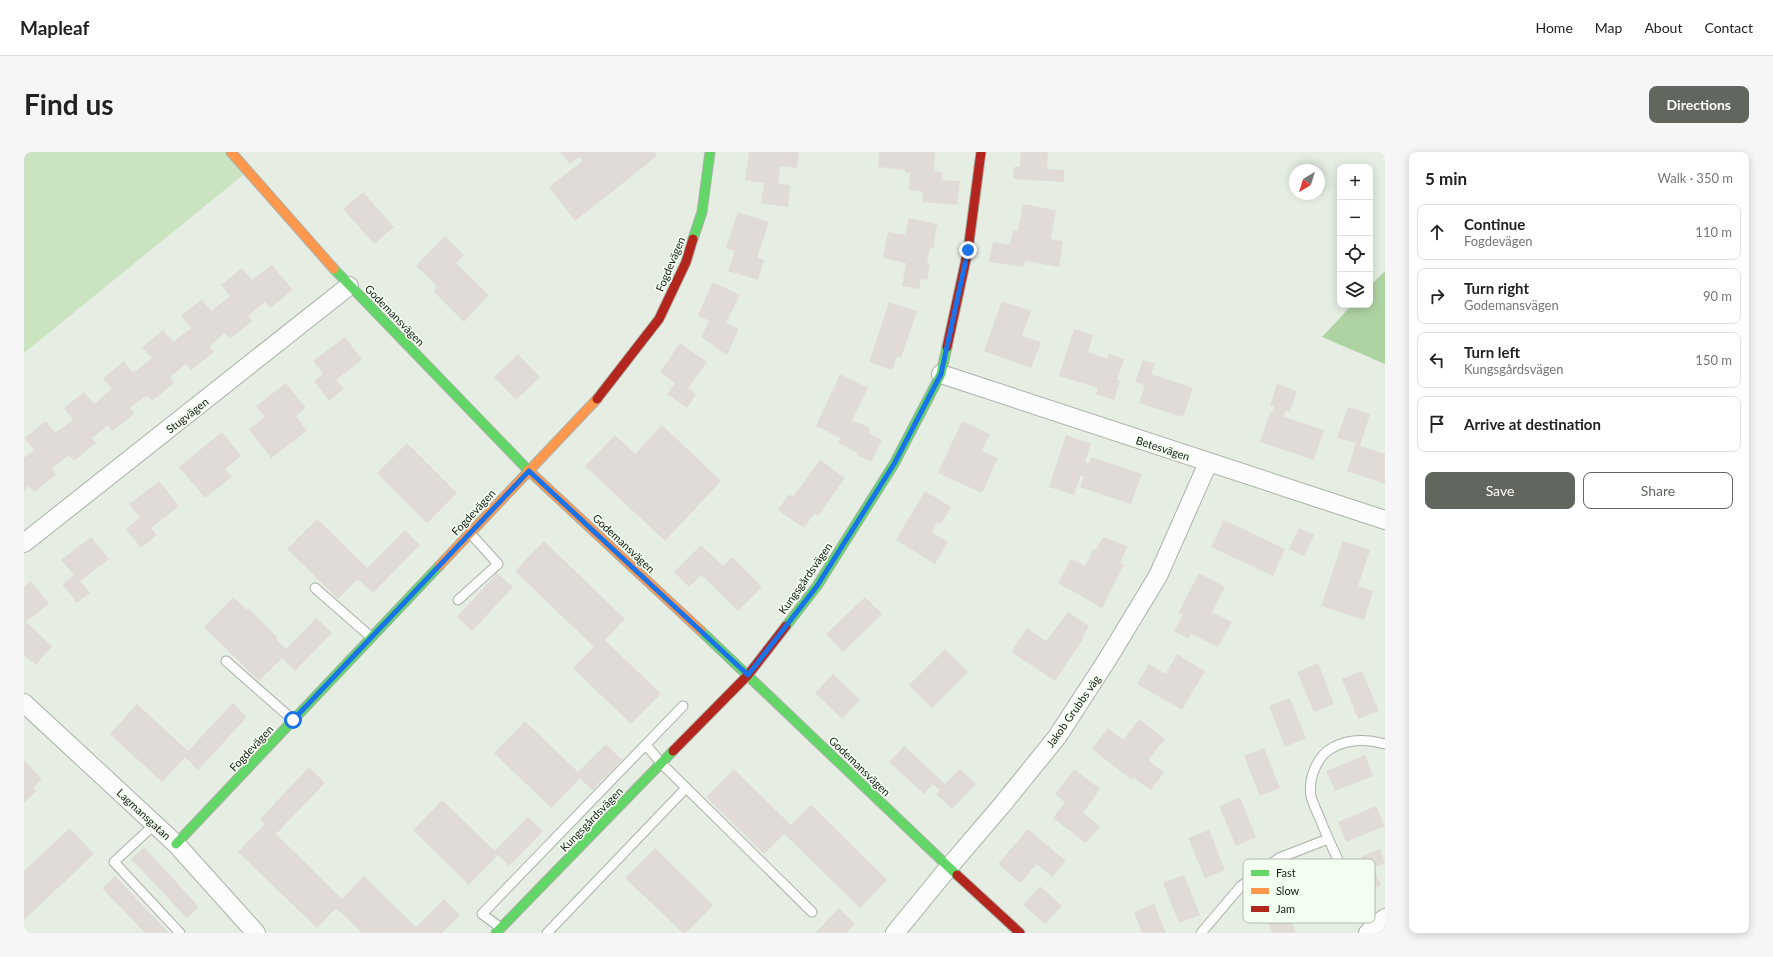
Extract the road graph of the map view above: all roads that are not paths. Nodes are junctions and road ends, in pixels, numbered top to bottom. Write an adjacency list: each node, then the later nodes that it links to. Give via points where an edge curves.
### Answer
1 (230, 152): 4 (street, Godemansvägen)
2 (710, 152): 7 (street, Fogdevägen, via 702,212 686,262 659,319 595,401)
3 (981, 152): 5 (street, Kungsgårdsvägen, via 968,250)
4 (350, 286): 7 (street, Godemansvägen); 10 (street, Stugvägen)
5 (941, 374): 6 (street, Betesvägen); 15 (street, Kungsgårdsvägen, via 894,464 817,586)
6 (1208, 462): 8 (street, Betesvägen); 28 (street, Jakob Grubbs väg, via 1158,576 1108,660 1057,737)
7 (529, 471): 9 (street, Fogdevägen); 15 (street, Godemansvägen)
8 (1385, 520)
9 (470, 533): 12 (lane, via 498,564); 13 (street, Fogdevägen)
10 (24, 543)
11 (315, 588): 13 (lane)
12 (458, 600)
13 (371, 637): 18 (street, Fogdevägen)
14 (226, 661): 18 (lane)
15 (748, 675): 21 (street, Kungsgårdsvägen); 28 (street, Godemansvägen)
16 (24, 703): 23 (street, Lagmansgatan)
17 (683, 706): 20 (lane)
18 (293, 720): 25 (street, Fogdevägen)
19 (1385, 744): 24 (lane, via 1355,740 1338,744 1326,751 1317,764 1311,778 1311,796)
20 (646, 745): 21 (lane); 31 (lane, via 482,914)
21 (662, 764): 22 (lane); 31 (street, Kungsgårdsvägen)
22 (686, 788): 30 (lane); 34 (lane)
23 (155, 824): 25 (street, Lagmansgatan); 32 (lane, via 114,862)
24 (1328, 839): 26 (lane); 27 (lane)
25 (176, 844): 33 (street, Lagmansgatan)
26 (1278, 859)
27 (1339, 859)
28 (949, 868): 35 (street, Jakob Grubbs väg); 36 (street, Godemansvägen)
29 (1243, 885): 37 (lane)
30 (812, 912)
31 (501, 931)
32 (180, 933)
33 (256, 933)
34 (547, 933)
35 (895, 933)
36 (1020, 933)
37 (1201, 933)

